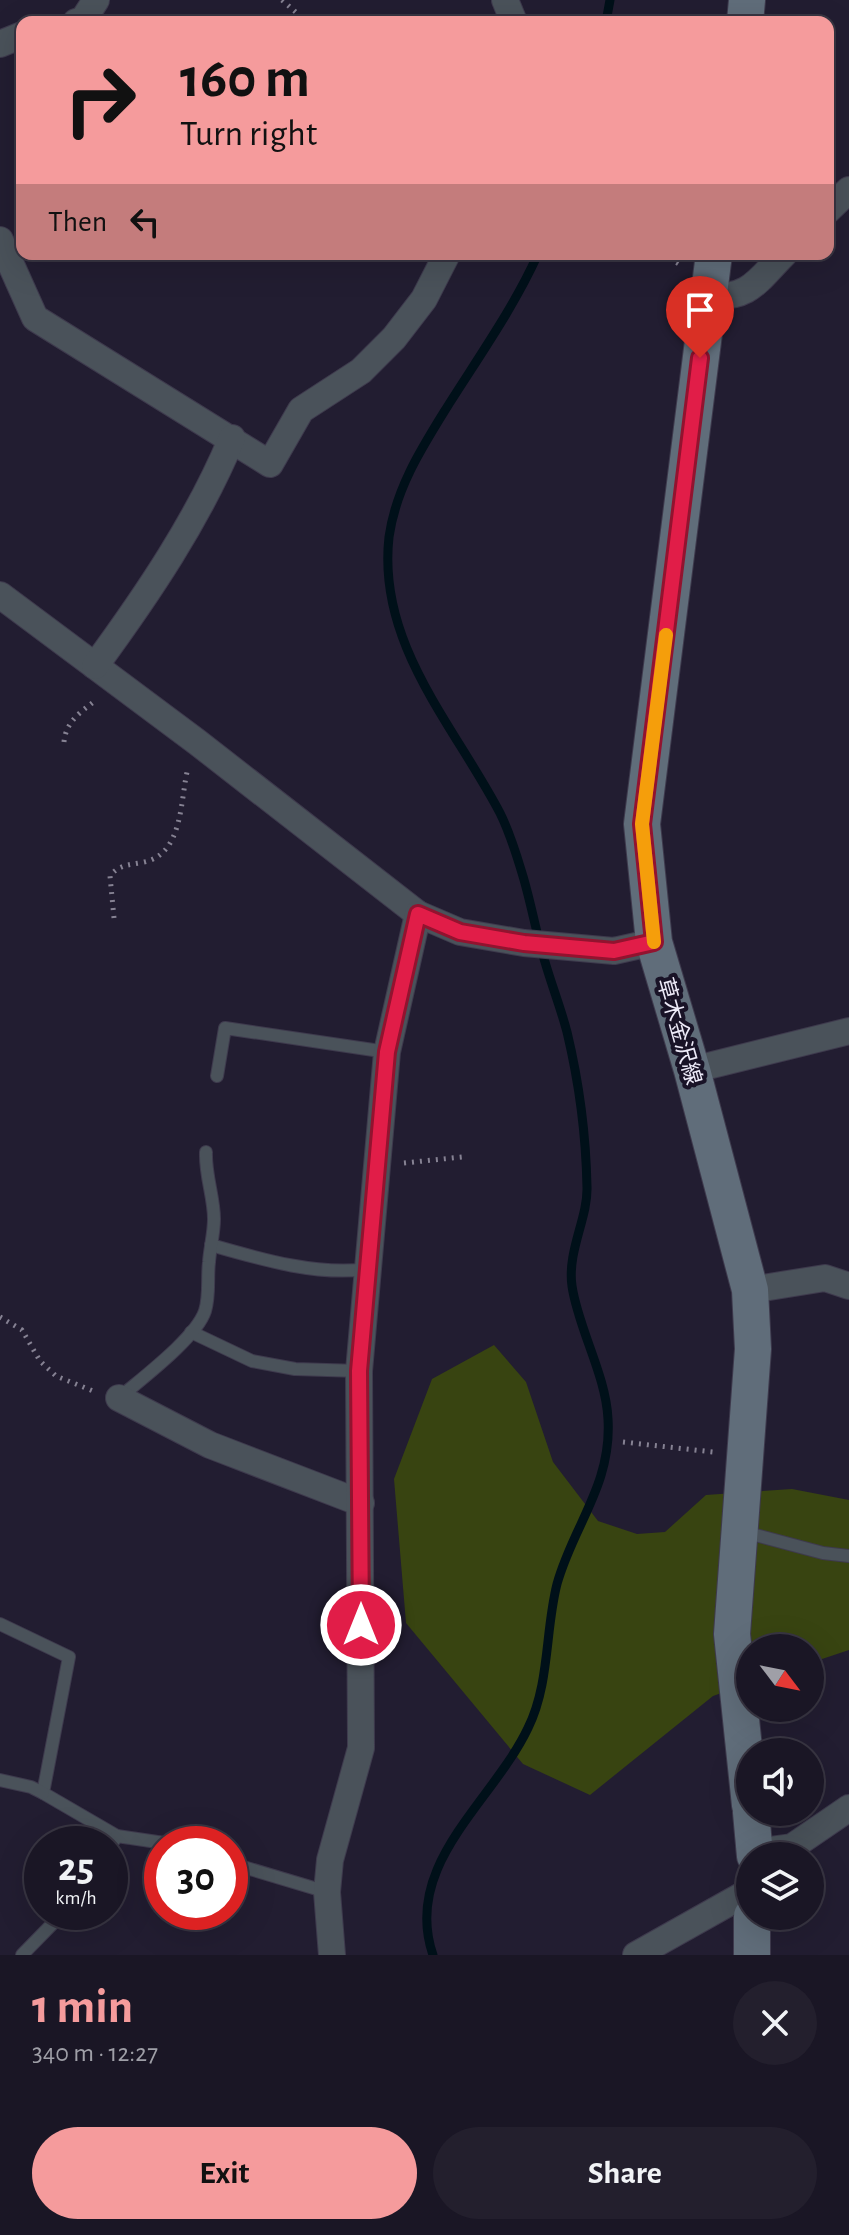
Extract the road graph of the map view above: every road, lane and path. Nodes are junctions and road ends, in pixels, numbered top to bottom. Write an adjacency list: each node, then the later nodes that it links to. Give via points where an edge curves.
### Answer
1 (282, 0): 2 (path)
2 (300, 16)
3 (849, 190): 4 (street)
4 (834, 204)
5 (0, 240): 10 (street, via 35,318)
6 (444, 260): 10 (street, via 424,299 394,338 361,371 301,410 270,464)
7 (713, 260): 9 (main road, 草木金沢線)
8 (778, 260): 9 (street, via 746,292)
9 (708, 296): 17 (main road, 草木金沢線, via 642,824)
10 (232, 438): 12 (street)
11 (0, 595): 12 (street)
12 (105, 674): 13 (path, via 108,690 73,719); 14 (street)
13 (64, 742)
14 (197, 742): 15 (street); 16 (path, via 177,830 160,856 123,866 110,876)
15 (418, 914): 17 (street, via 460,932 524,943 614,951); 19 (street)
16 (114, 918)
17 (654, 942): 20 (main road, 草木金沢線)
18 (849, 1031): 20 (street)
19 (387, 1052): 21 (lane, via 225,1028); 24 (street)
20 (692, 1070): 28 (main road, 草木金沢線)
21 (217, 1076)
22 (206, 1152): 25 (lane, via 214,1217)
23 (462, 1157): 24 (path)
24 (377, 1165): 26 (street)
25 (211, 1245): 26 (lane, via 304,1267); 30 (lane, via 204,1314)
26 (368, 1269): 31 (street)
27 (849, 1286): 28 (street, via 825,1278)
28 (750, 1290): 34 (main road, 草木金沢線, via 753,1349)
29 (0, 1317): 32 (path, via 22,1330 56,1376)
30 (191, 1332): 31 (lane, via 252,1361); 32 (lane)
31 (359, 1371): 35 (street)
32 (119, 1398): 35 (street, via 210,1445)
33 (623, 1442): 34 (path)
34 (746, 1456): 36 (main road, 草木金沢線)
35 (361, 1503): 46 (street, via 361,1748 330,1860)
36 (741, 1531): 37 (lane); 39 (main road, 草木金沢線, via 732,1634)
37 (849, 1556)
38 (0, 1624): 41 (lane, via 69,1657)
39 (743, 1738)
40 (0, 1780): 41 (lane)
41 (43, 1793): 43 (lane)
42 (849, 1808): 44 (street)
43 (92, 1826)
44 (799, 1842)
45 (248, 1868): 46 (lane)
46 (327, 1892): 51 (street)
47 (736, 1899): 52 (street)
48 (46, 1930): 50 (lane)
49 (752, 1930): 53 (main road)
50 (22, 1955)
51 (332, 1955)
52 (636, 1955)
53 (752, 1955)

